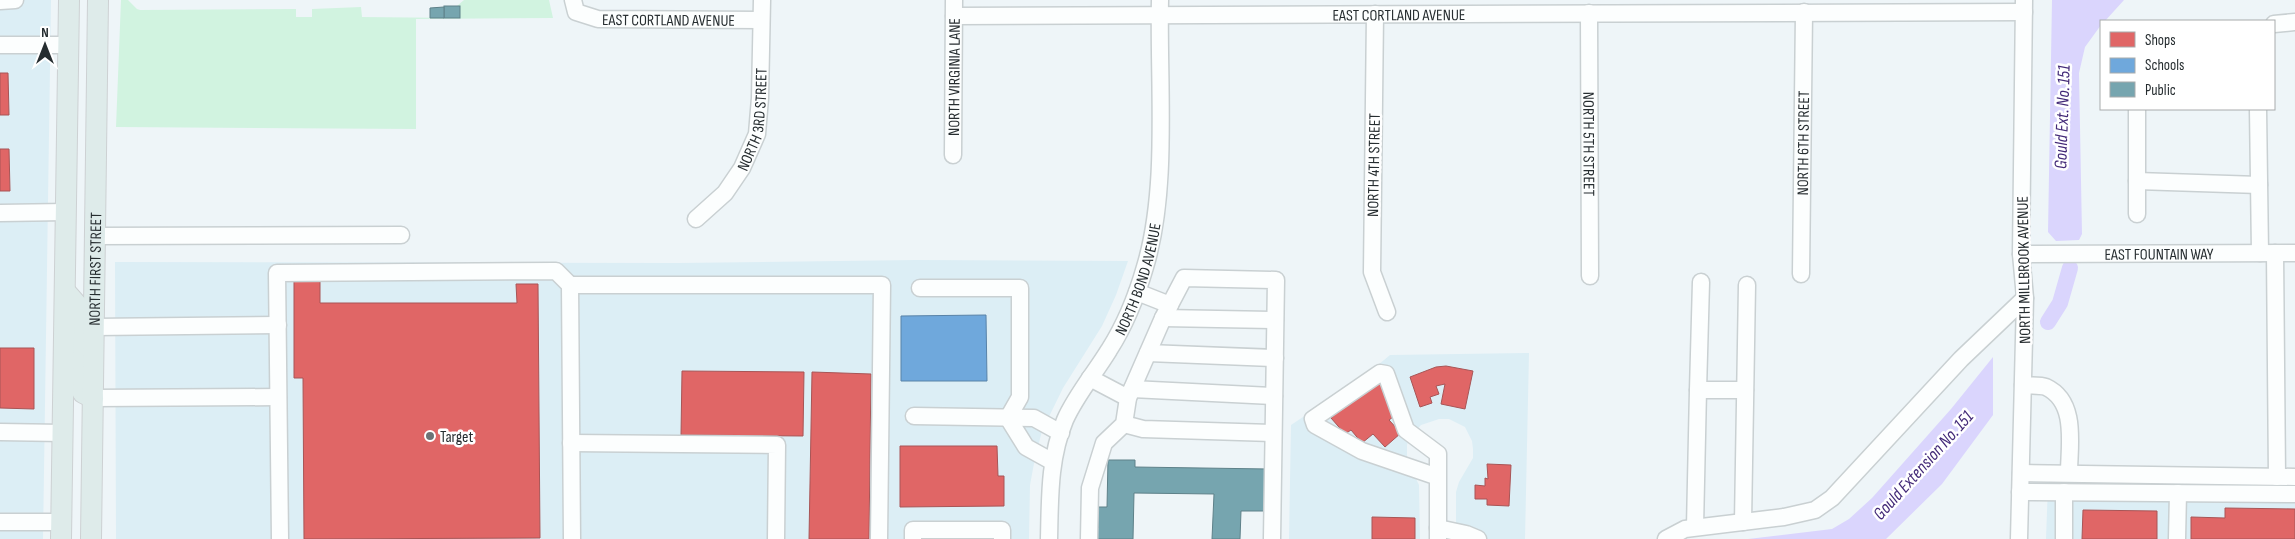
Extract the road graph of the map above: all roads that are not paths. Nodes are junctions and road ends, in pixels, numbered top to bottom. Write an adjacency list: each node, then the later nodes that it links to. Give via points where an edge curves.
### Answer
1 (15, 0): 5 (street)
2 (69, 0): 17 (main road, NORTH FIRST STREET)
3 (98, 0): 28 (main road, NORTH FIRST STREET)
4 (762, 0): 13 (street, NORTH 3RD STREET)
5 (0, 1)
6 (575, 6): 13 (street, EAST CORTLAND AVENUE, via 598,19)
7 (2024, 6): 10 (street, EAST CORTLAND AVENUE); 31 (street, NORTH MILLBROOK AVENUE)
8 (1160, 7): 9 (street, EAST CORTLAND AVENUE); 12 (street, EAST CORTLAND AVENUE); 39 (street, NORTH BOND AVENUE, via 1156,209 1146,265)
9 (954, 8): 20 (street, NORTH VIRGINIA LANE)
10 (1804, 12): 11 (street, EAST CORTLAND AVENUE); 32 (street, NORTH 6TH STREET)
11 (1589, 13): 12 (street, EAST CORTLAND AVENUE); 33 (street, NORTH 5TH STREET)
12 (1375, 14): 42 (street, NORTH 4TH STREET, via 1372,272)
13 (761, 20): 26 (street, NORTH 3RD STREET, via 757,134 742,168 725,193)
14 (2295, 22): 15 (street)
15 (2275, 24)
16 (0, 45): 17 (street)
17 (68, 45): 23 (main road, NORTH FIRST STREET)
18 (2137, 110): 21 (street)
19 (2258, 110): 22 (street)
20 (954, 155)
21 (2137, 181): 22 (street); 25 (street)
22 (2259, 185): 29 (street)
23 (66, 212): 24 (street); 38 (main road, NORTH FIRST STREET)
24 (0, 213)
25 (2137, 214)
26 (696, 219)
27 (401, 234): 28 (street)
28 (95, 236): 45 (main road, NORTH FIRST STREET)
29 (2268, 253): 30 (street, EAST FOUNTAIN WAY); 31 (street, EAST FOUNTAIN WAY); 68 (street)
30 (2295, 253)
31 (2021, 254): 40 (street, NORTH MILLBROOK AVENUE)
32 (1801, 274)
33 (1590, 276)
34 (1700, 282): 50 (street)
35 (570, 285): 44 (street, via 556,271 277,273); 63 (street); 83 (street, via 882,285)
36 (1747, 285): 51 (street)
37 (920, 288): 57 (street, via 1020,288 1020,397)
38 (65, 291): 55 (main road, via 79,307 80,387 83,393); 60 (main road, NORTH FIRST STREET)
39 (1137, 292): 41 (street); 48 (street, NORTH BOND AVENUE, via 1110,349)
40 (2025, 298): 49 (street, NORTH MILLBROOK AVENUE); 75 (street, via 1961,359 1832,498 1816,510)
41 (1166, 312): 43 (street); 43 (street, via 1184,278 1276,280); 46 (street)
42 (1387, 312)
43 (1275, 320): 47 (street)
44 (278, 325): 45 (street); 54 (street)
45 (94, 327): 55 (main road, NORTH FIRST STREET)
46 (1148, 353): 47 (street); 52 (street)
47 (1275, 358): 53 (street)
48 (1090, 378): 52 (street); 61 (street, NORTH BOND AVENUE)
49 (2023, 385): 65 (street, NORTH MILLBROOK AVENUE); 66 (street, via 2046,387 2058,397 2069,416)
50 (1698, 390): 51 (street); 76 (street)
51 (1745, 390): 75 (street)
52 (1130, 393): 53 (street); 58 (street)
53 (1274, 396): 62 (street)
54 (278, 397): 55 (street); 80 (street)
55 (93, 398): 79 (main road, NORTH FIRST STREET)
56 (914, 416): 57 (street)
57 (1008, 418): 61 (street, via 1034,418); 64 (street, via 1026,446)
58 (1124, 424): 62 (street, via 1143,429); 87 (street, via 1104,443 1090,488)
59 (0, 432): 60 (street)
60 (63, 433): 77 (main road, NORTH FIRST STREET)
61 (1061, 433): 64 (street, NORTH BOND AVENUE)
62 (1274, 433): 88 (street)
63 (572, 442): 81 (street); 82 (street, via 777,445)
64 (1053, 462): 86 (street, NORTH BOND AVENUE)
65 (2020, 473): 66 (street); 70 (street, NORTH MILLBROOK AVENUE)
66 (2069, 473): 68 (street)
67 (1438, 477): 67 (street, via 1438,454 1406,430 1388,377 1383,372 1313,419 1315,425 1362,451); 78 (street)
68 (2277, 477): 69 (street)
69 (2295, 477)
70 (2020, 492): 71 (street); 91 (street, NORTH MILLBROOK AVENUE)
71 (2069, 492): 72 (street); 92 (street)
72 (2178, 493): 73 (street); 93 (street)
73 (2295, 494)
74 (0, 522): 77 (street)
75 (1743, 522): 76 (street)
76 (1695, 527): 90 (street, via 1678,531)
77 (62, 531)
78 (1438, 533): 89 (street, via 1466,534)
79 (91, 539)
80 (280, 539)
81 (572, 539)
82 (776, 539)
83 (879, 539)
84 (912, 539): 85 (street, via 913,530 1002,530)
85 (1002, 539)
86 (1049, 539)
87 (1089, 539)
88 (1272, 539)
89 (1478, 539)
90 (1666, 539)
91 (2019, 539)
92 (2064, 539)
93 (2177, 539)

